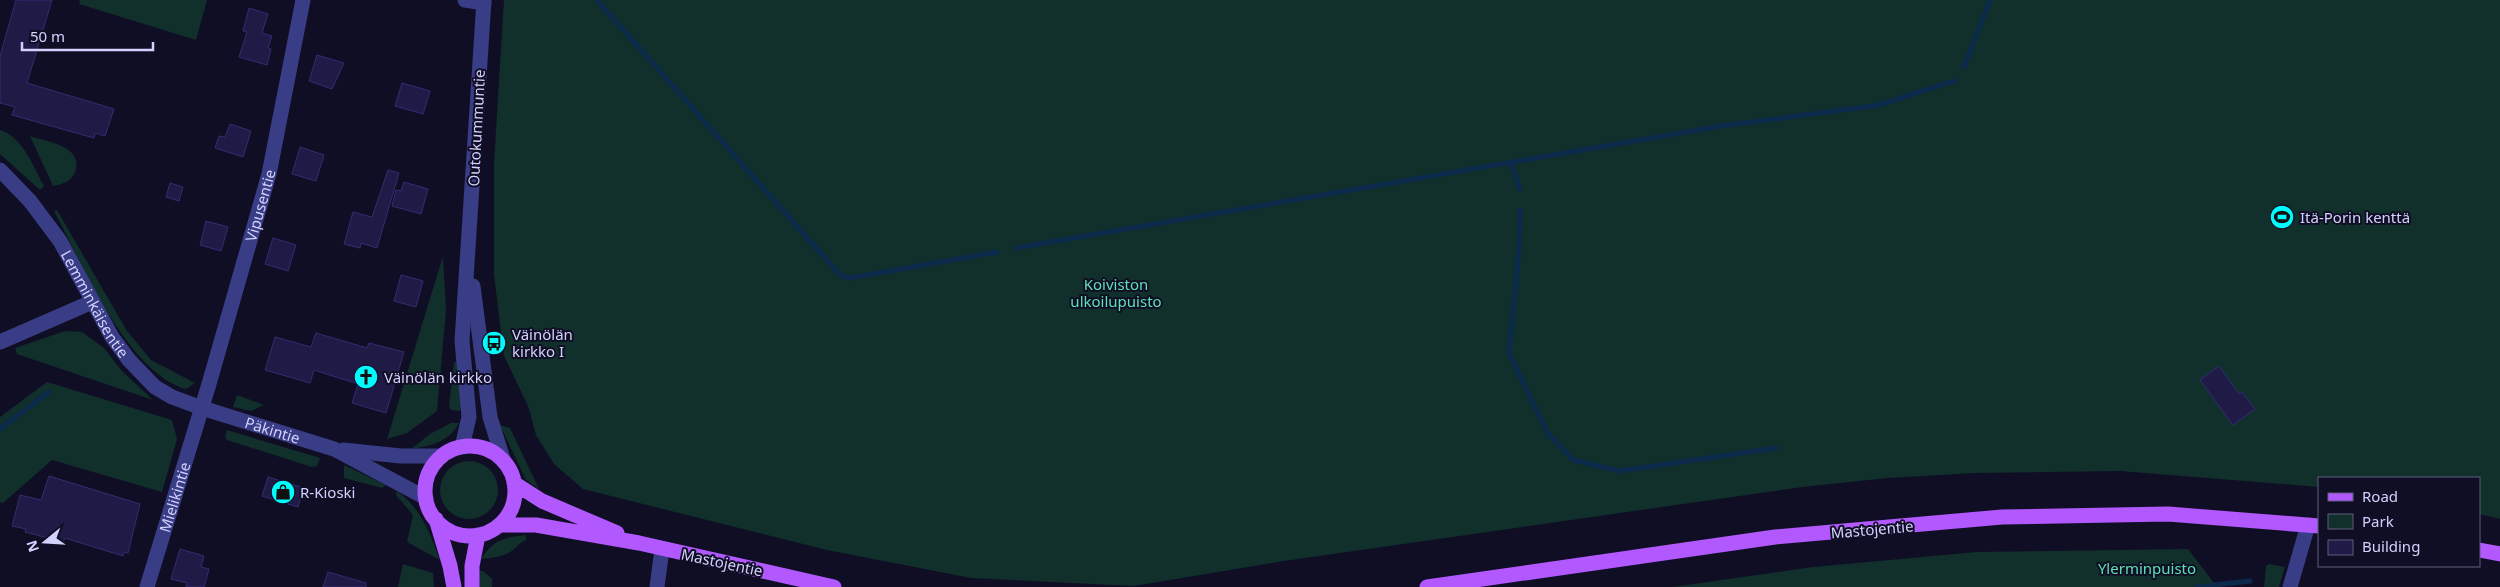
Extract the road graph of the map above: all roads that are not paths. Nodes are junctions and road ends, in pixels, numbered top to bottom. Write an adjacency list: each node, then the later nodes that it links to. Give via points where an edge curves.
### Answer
1 (303, 0): 8 (street, Vipusentie, via 269,174)
2 (465, 0): 3 (street)
3 (484, 2): 5 (street, Outokummuntie)
4 (0, 170): 6 (street, Lemminkäisentie, via 30,201 60,241)
5 (469, 255): 9 (street, Outokummuntie, via 462,341 469,417); 12 (street, Outokummuntie, via 490,417)
6 (92, 302): 7 (street); 8 (street, Lemminkäisentie, via 129,360 155,387 172,397)
7 (0, 342)
8 (207, 409): 10 (street, Päkintie); 23 (street, Mielikintie)
9 (462, 447): 11 (main road); 12 (main road, via 486,449)
10 (334, 449): 11 (street, Päkintie, via 401,456); 14 (street, Päkintie)
11 (442, 456): 14 (main road, via 428,476)
12 (504, 462): 13 (main road)
13 (514, 483): 16 (main road, via 512,506); 19 (main road, Mastojentie, via 542,501)
14 (426, 498): 15 (main road)
15 (436, 520): 18 (main road, via 455,533); 24 (main road)
16 (499, 525): 18 (main road); 19 (main road, Mastojentie, via 536,525)
17 (2313, 526): 28 (main road, Mastojentie, via 2168,514 2002,517 1775,537); 29 (street)
18 (478, 535): 25 (main road)
19 (640, 543): 20 (main road, Mastojentie)
20 (662, 549): 26 (street); 27 (main road, Mastojentie)
21 (2480, 550): 22 (main road)
22 (2500, 554)
23 (147, 587)
24 (454, 587)
25 (472, 587)
26 (657, 587)
27 (834, 587)
28 (1427, 587)
29 (2290, 587)

